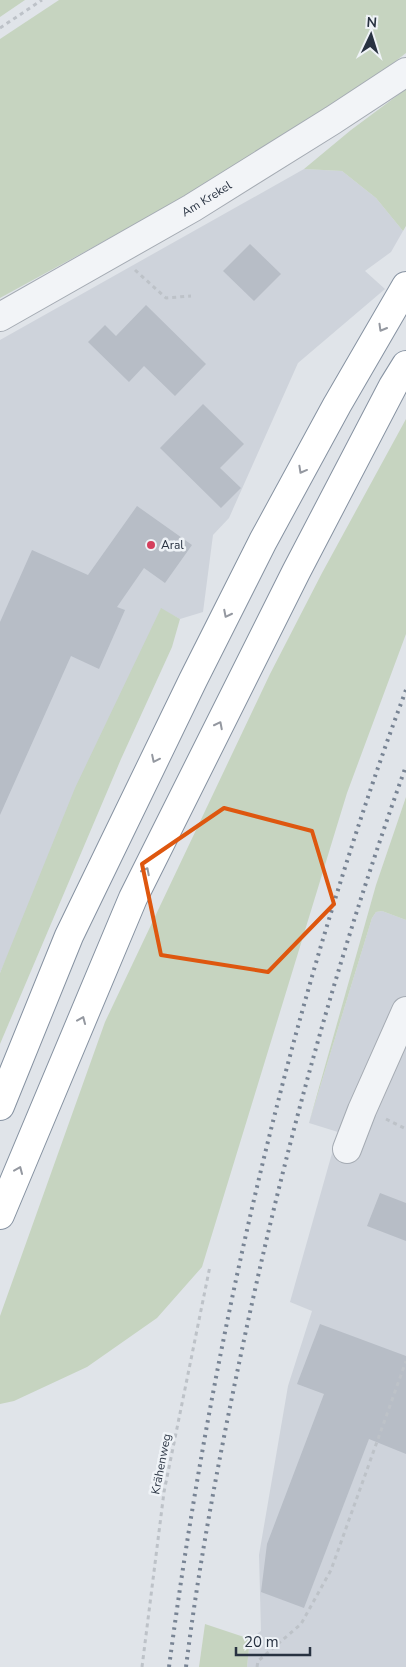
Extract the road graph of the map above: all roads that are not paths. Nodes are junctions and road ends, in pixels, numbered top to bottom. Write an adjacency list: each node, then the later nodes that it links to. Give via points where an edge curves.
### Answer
1 (406, 72): 3 (street, Am Krekel, via 192,208)
2 (406, 286): 6 (highway, one-way to 6, via 263,541 193,680 69,936)
3 (0, 317)
4 (406, 365): 8 (highway, one-way to 4, via 133,898 296,572)
5 (406, 1011): 7 (street)
6 (0, 1106)
7 (347, 1149)
8 (0, 1214)

